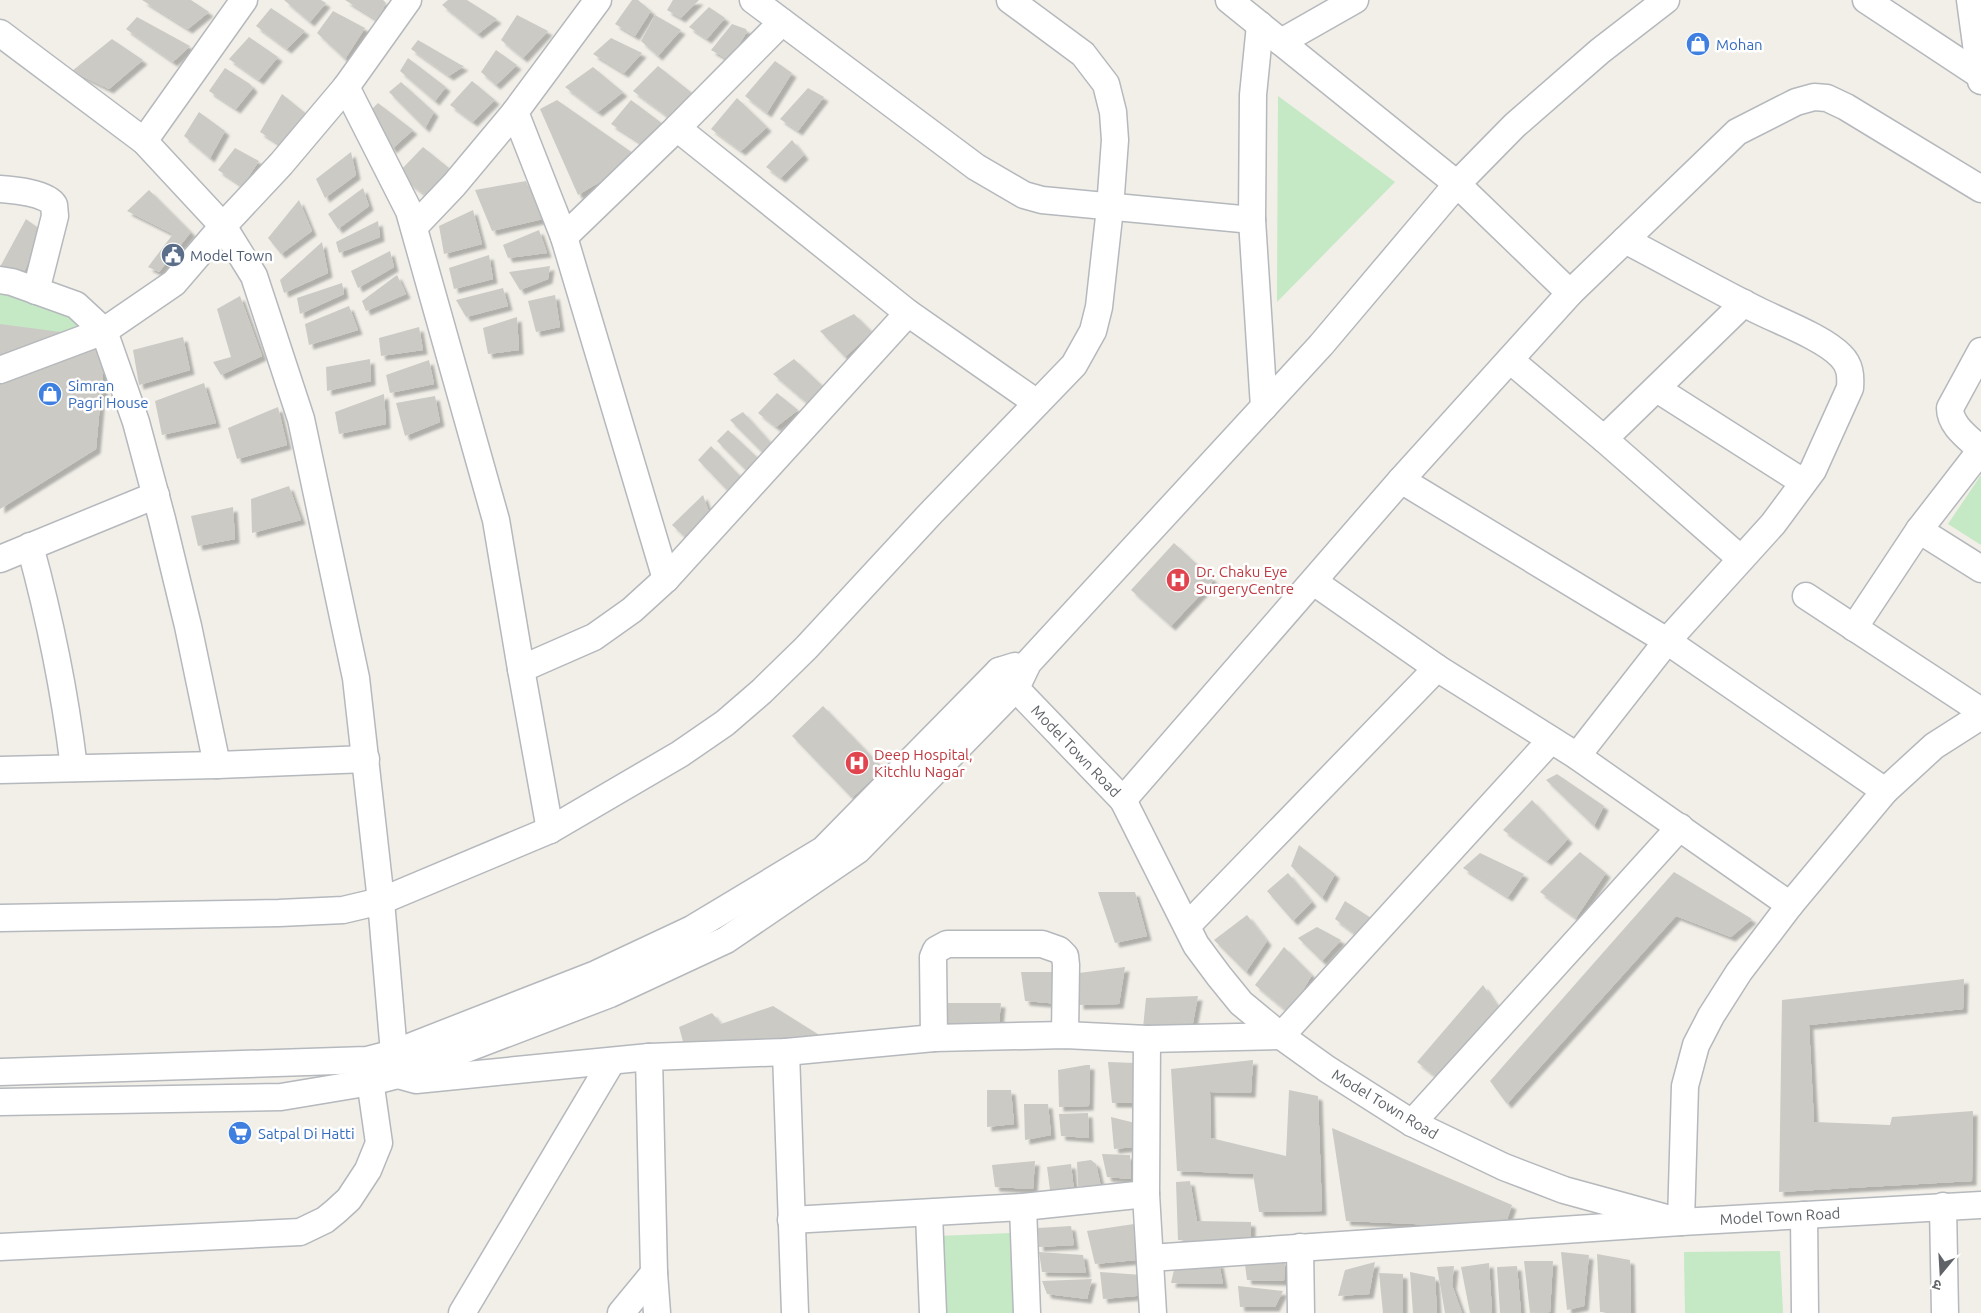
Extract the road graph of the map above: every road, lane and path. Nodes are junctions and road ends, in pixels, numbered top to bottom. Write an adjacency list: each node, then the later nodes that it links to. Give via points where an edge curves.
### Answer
1 (244, 0): 19 (street)
2 (408, 0): 16 (street)
3 (598, 0): 17 (street)
4 (752, 0): 11 (street)
5 (1010, 0): 23 (street, via 1083,54 1106,84 1115,140)
6 (1229, 0): 12 (street)
7 (1355, 0): 14 (street)
8 (1666, 0): 20 (street, via 1550,94)
9 (1866, 0): 15 (street)
10 (1970, 0): 15 (street)
11 (782, 22): 18 (street); 23 (street, via 992,177 1024,195 1042,200)
12 (1260, 25): 14 (street); 24 (street, via 1253,95)
13 (0, 33): 19 (street)
14 (1281, 42): 20 (street)
15 (1981, 77)
16 (346, 87): 25 (street); 26 (street)
17 (516, 112): 26 (street); 27 (street)
18 (677, 128): 27 (street); 33 (street)
19 (144, 141): 25 (street)
20 (1457, 184): 31 (street); 40 (street, via 1321,345)
21 (0, 189): 30 (street, via 47,198 54,205 55,216)
22 (1981, 189): 28 (street, via 1846,107 1827,98 1814,97 1796,102 1737,132)
23 (1110, 208): 24 (street); 39 (street, via 1099,307 1093,331 1074,364)
24 (1252, 220): 40 (street)
25 (223, 226): 34 (street, via 174,283); 62 (street, via 254,276 301,419 356,678)
26 (414, 227): 56 (street, via 496,520)
27 (564, 237): 50 (street)
28 (1625, 240): 31 (street); 32 (street)
29 (0, 280): 30 (street)
30 (36, 291): 34 (street, via 76,305)
31 (1570, 293): 36 (street)
32 (1744, 303): 38 (street); 43 (street, via 1827,345 1848,364 1850,388 1813,470)
33 (908, 313): 39 (street); 50 (street)
34 (104, 330): 37 (street); 44 (street, via 136,422)
35 (1981, 351): 45 (street, via 1954,398 1950,416 1981,450)
36 (1510, 360): 41 (street); 42 (street)
37 (0, 370)
38 (1657, 389): 41 (street); 43 (street)
39 (1037, 402): 69 (street, via 762,691 725,723 680,754)
40 (1264, 407): 57 (street, via 1028,663)
41 (1604, 439): 48 (street)
42 (1401, 480): 51 (street); 54 (street)
43 (1803, 482): 48 (street, via 1773,524)
44 (156, 495): 46 (street); 63 (street)
45 (1920, 530): 49 (street); 53 (street)
46 (30, 546): 47 (street); 64 (street, via 67,708)
47 (0, 559)
48 (1740, 560): 54 (street)
49 (1981, 569)
50 (666, 579): 56 (street, via 632,610 594,637)
51 (1314, 582): 55 (street); 67 (street)
52 (1806, 596): 53 (street)
53 (1854, 628): 58 (street)
54 (1666, 641): 61 (street); 66 (street)
55 (1437, 668): 60 (street); 73 (street)
56 (520, 669): 69 (street)
57 (1008, 679): 67 (street, Model Town Road); 81 (street, via 824,850 692,929)
58 (1981, 711)
59 (1981, 716): 66 (street, via 1934,746)
60 (1550, 740): 61 (street); 75 (street)
61 (1577, 756): 68 (street)
62 (366, 759): 63 (street); 70 (street)
63 (217, 765): 64 (street)
64 (74, 768): 65 (street)
65 (0, 770)
66 (1884, 791): 71 (street)
67 (1123, 800): 73 (street, Model Town Road)
68 (1680, 827): 71 (street); 85 (street)
69 (550, 830): 70 (street)
70 (381, 901): 72 (street, via 343,910); 81 (street)
71 (1790, 905): 93 (street, via 1739,972 1696,1045 1684,1086)
72 (0, 918)
73 (1187, 926): 75 (street, Model Town Road, via 1196,945 1236,996)
74 (1065, 1035): 76 (street); 76 (street, via 1066,966 1065,956 1059,950 1042,944 947,944 936,950 933,957); 77 (street)
75 (1281, 1036): 77 (street); 85 (street, Model Town Road)
76 (934, 1038): 78 (street)
77 (1147, 1039): 86 (street)
78 (786, 1052): 79 (street); 92 (street)
79 (649, 1057): 80 (street); 97 (street)
80 (612, 1061): 81 (street, via 416,1080); 98 (street)
81 (396, 1064): 82 (street)
82 (369, 1071): 83 (street); 84 (street, via 281,1097); 94 (street, via 378,1142 368,1170 349,1199 325,1220 300,1232)
83 (0, 1072)
84 (0, 1102)
85 (1412, 1123): 93 (street, Model Town Road, via 1504,1167 1564,1190)
86 (1146, 1194): 89 (street); 96 (street)
87 (1981, 1205): 88 (street, Model Town Road)
88 (1943, 1206): 91 (street, Model Town Road); 107 (street)
89 (1023, 1207): 90 (street); 103 (street)
90 (929, 1214): 92 (street); 102 (street)
91 (1804, 1215): 93 (street, Model Town Road); 106 (street)
92 (791, 1220): 101 (street)
93 (1681, 1222): 95 (street)
94 (0, 1247)
95 (1300, 1248): 96 (street); 105 (street)
96 (1150, 1258): 104 (street)
97 (654, 1273): 99 (street); 100 (street)
98 (462, 1313)
99 (622, 1313)
100 (657, 1313)
101 (795, 1313)
102 (933, 1313)
103 (1026, 1313)
104 (1153, 1313)
105 (1301, 1313)
106 (1805, 1313)
107 (1945, 1313)

